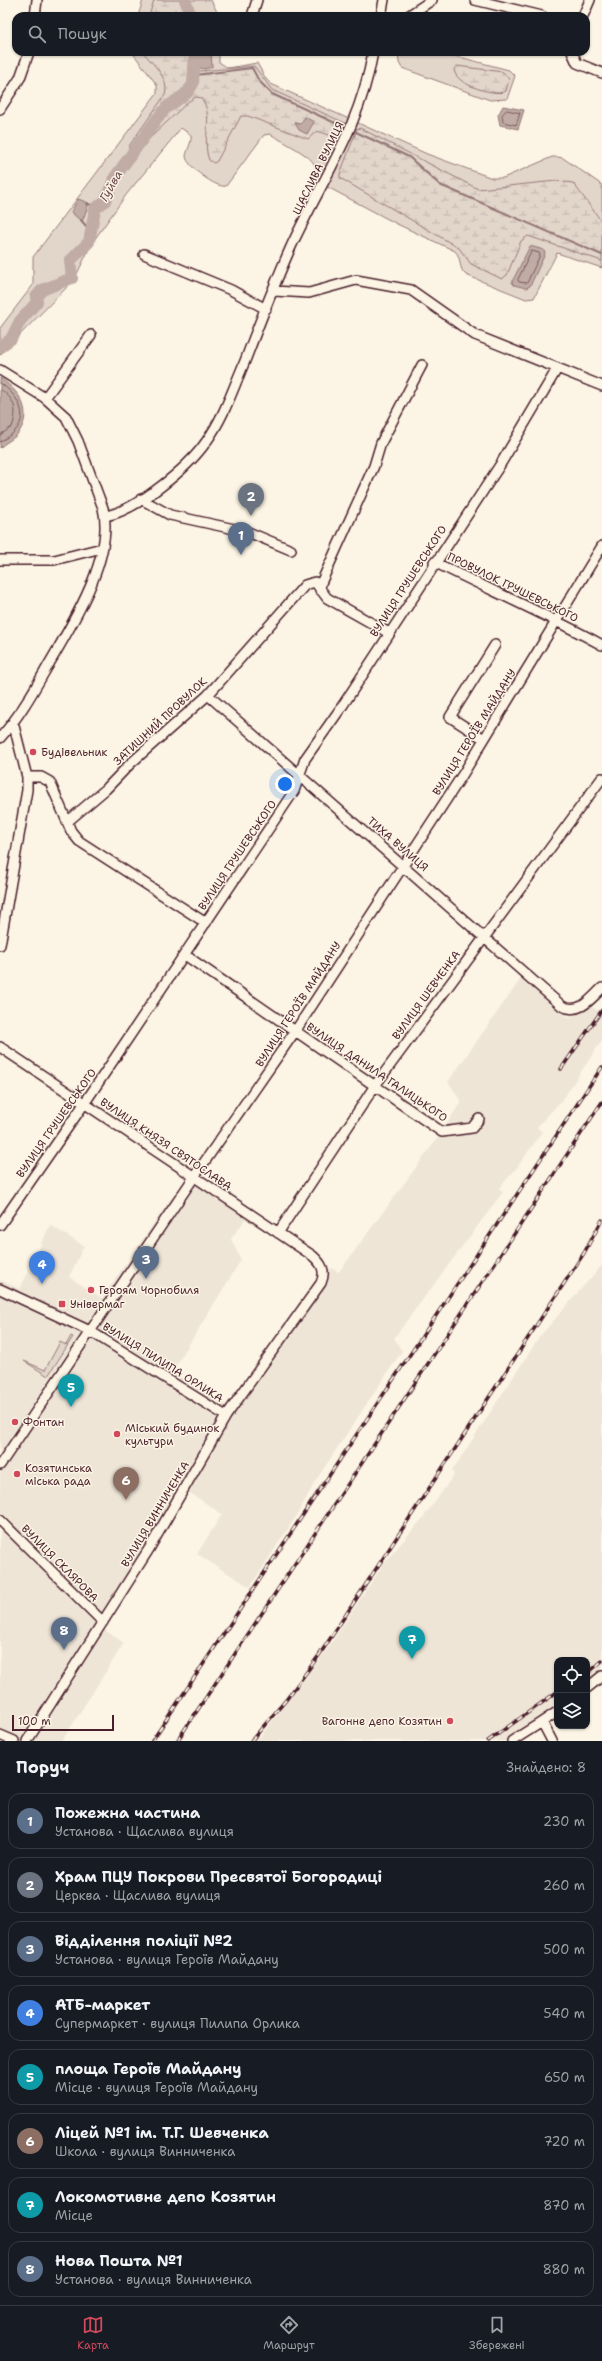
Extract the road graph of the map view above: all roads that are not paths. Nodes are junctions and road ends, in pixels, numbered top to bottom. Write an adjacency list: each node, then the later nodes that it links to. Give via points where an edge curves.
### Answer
1 (37, 0): 7 (street)
2 (257, 0): 8 (street)
3 (384, 0): 9 (street)
4 (432, 0): 10 (street)
5 (475, 0): 11 (street)
6 (590, 0): 12 (street)
7 (36, 12)
8 (253, 12)
9 (382, 12)
10 (414, 12)
11 (525, 12)
12 (585, 12)
13 (28, 56): 17 (street, via 20,78)
14 (372, 56): 19 (street, ЩАСЛИВА ВУЛИЦЯ, via 366,86 352,126 290,249)
15 (574, 56): 16 (street, via 577,63)
16 (602, 73)
17 (0, 109)
18 (144, 254): 20 (street, via 231,290)
19 (274, 291): 20 (street, ЩАСЛИВА ВУЛИЦЯ); 23 (street, via 309,293 356,280 405,289 418,294 475,335)
20 (266, 309): 27 (street, ЩАСЛИВА ВУЛИЦЯ, via 232,395 205,443 168,482)
21 (91, 335): 26 (street)
22 (422, 365): 34 (street, via 381,442 374,466)
23 (558, 369): 25 (street); 33 (street, ВУЛИЦЯ ГРУШЕВСЬКОГО, via 500,465)
24 (0, 370): 26 (street)
25 (602, 386)
26 (45, 398): 28 (street, via 70,424)
27 (141, 499): 28 (street, ЩАСЛИВА ВУЛИЦЯ); 31 (street, via 170,516 248,532)
28 (104, 516): 30 (street)
29 (602, 546): 35 (street, ВУЛИЦЯ ГЕРОЇВ МАЙДАНУ)
30 (102, 548): 32 (street, via 54,560); 40 (street, via 80,612)
31 (291, 550)
32 (0, 560)
33 (434, 562): 35 (street, ПРОВУЛОК ГРУШЕВСЬКОГО); 36 (street, ВУЛИЦЯ ГРУШЕВСЬКОГО)
34 (318, 586): 36 (street, via 327,598); 39 (street, ЗАТИШНИЙ ПРОВУЛОК, via 305,585)
35 (556, 622): 38 (street, ПРОВУЛОК ГРУШЕВСЬКОГО); 42 (street, ВУЛИЦЯ ГЕРОЇВ МАЙДАНУ)
36 (389, 633): 43 (street, ВУЛИЦЯ ГРУШЕВСЬКОГО, via 305,758)
37 (494, 644): 42 (street, via 450,717)
38 (602, 645)
39 (208, 695): 43 (street, ТИХА ВУЛИЦЯ); 46 (street, ЗАТИШНИЙ ПРОВУЛОК)
40 (13, 722): 41 (street); 44 (street)
41 (0, 738)
42 (484, 739): 47 (street, ВУЛИЦЯ ГЕРОЇВ МАЙДАНУ)
43 (300, 774): 47 (street, ТИХА ВУЛИЦЯ); 48 (street, ВУЛИЦЯ ГРУШЕВСЬКОГО, via 294,791)
44 (27, 777): 46 (street, via 41,777 50,782); 50 (street, via 25,811)
45 (602, 778): 49 (street, ВУЛИЦЯ ШЕВЧЕНКА)
46 (67, 822): 48 (street, via 79,841)
47 (403, 865): 49 (street, ТИХА ВУЛИЦЯ); 53 (street, ВУЛИЦЯ ГЕРОЇВ МАЙДАНУ)
48 (206, 923): 51 (street, ВУЛИЦЯ ГРУШЕВСЬКОГО)
49 (484, 936): 52 (street, ТИХА ВУЛИЦЯ, via 562,1006 572,1010 585,1005); 55 (street, ВУЛИЦЯ ШЕВЧЕНКА)
50 (0, 945)
51 (185, 955): 53 (street, ВУЛИЦЯ ДАНИЛА ГАЛИЦЬКОГО); 56 (street, ВУЛИЦЯ ГРУШЕВСЬКОГО)
52 (602, 988)
53 (296, 1030): 55 (street, ВУЛИЦЯ ДАНИЛА ГАЛИЦЬКОГО); 58 (street, ВУЛИЦЯ ГЕРОЇВ МАЙДАНУ)
54 (0, 1047): 56 (street, ВУЛИЦЯ КНЯЗЯ СВЯТОСЛАВА)
55 (374, 1087): 57 (street, ВУЛИЦЯ ДАНИЛА ГАЛИЦЬКОГО, via 442,1132 472,1128); 60 (street, ВУЛИЦЯ ШЕВЧЕНКА)
56 (84, 1104): 58 (street, ВУЛИЦЯ КНЯЗЯ СВЯТОСЛАВА); 59 (street, ВУЛИЦЯ ГРУШЕВСЬКОГО)
57 (479, 1119)
58 (194, 1177): 60 (street, ВУЛИЦЯ КНЯЗЯ СВЯТОСЛАВА); 63 (street, ВУЛИЦЯ ГЕРОЇВ МАЙДАНУ)
59 (0, 1225)
60 (278, 1233): 61 (street, ВУЛИЦЯ КНЯЗЯ СВЯТОСЛАВА)
61 (318, 1260): 64 (street, ВУЛИЦЯ ВИННИЧЕНКА, via 324,1271 321,1284)
62 (0, 1289): 63 (street, ВУЛИЦЯ ПИЛИПА ОРЛИКА)
63 (90, 1331): 64 (street, ВУЛИЦЯ ПИЛИПА ОРЛИКА); 65 (street, ВУЛИЦЯ ГЕРОЇВ МАЙДАНУ)
64 (226, 1416): 67 (street, ВУЛИЦЯ ВИННИЧЕНКА, via 149,1549)
65 (0, 1465)
66 (0, 1520): 67 (street, ВУЛИЦЯ СКЛЯРОВА)
67 (103, 1622): 74 (street, ВУЛИЦЯ ВИННИЧЕНКА)
68 (600, 1680): 69 (street)
69 (590, 1686)
70 (554, 1714): 71 (street)
71 (542, 1722): 75 (street); 76 (street)
72 (0, 1735): 73 (street)
73 (14, 1741)
74 (27, 1741)
75 (512, 1741)
76 (552, 1741)

